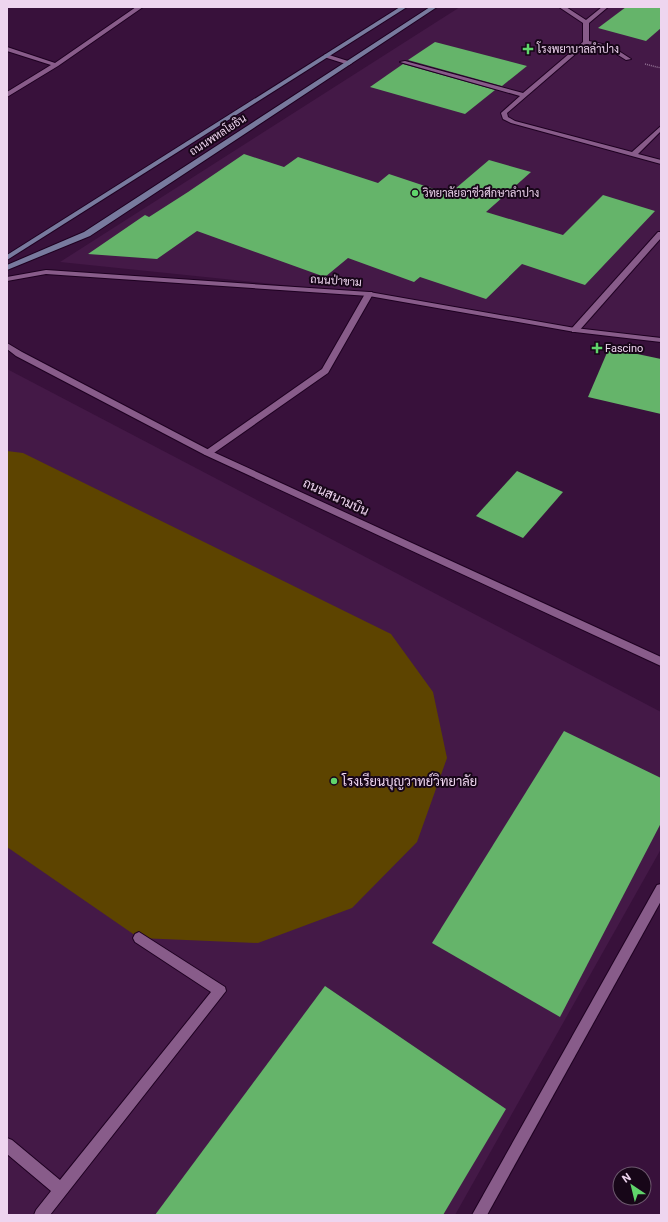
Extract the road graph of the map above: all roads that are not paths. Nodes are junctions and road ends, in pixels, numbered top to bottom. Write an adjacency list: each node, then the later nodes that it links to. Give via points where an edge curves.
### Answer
1 (140, 7): 14 (street)
2 (404, 7): 10 (main road, ถนนพหลโยธิน)
3 (434, 7): 13 (main road, ถนนพหลโยธิน)
4 (562, 7): 6 (street)
5 (605, 7): 7 (street)
6 (572, 10): 7 (street)
7 (586, 22): 8 (street)
8 (586, 42): 11 (street, via 609,48); 16 (street)
9 (7, 49): 14 (street)
10 (326, 56): 13 (street); 21 (main road, ถนนพหลโยธิน)
11 (628, 59)
12 (403, 62): 16 (street)
13 (349, 63): 22 (main road, ถนนพหลโยธิน, via 87,234)
14 (56, 65): 15 (street)
15 (7, 95)
16 (522, 95): 18 (street, via 504,113 505,118)
17 (661, 128): 18 (street)
18 (634, 154): 19 (street)
19 (661, 162)
20 (661, 234): 25 (street)
21 (7, 258)
22 (7, 268)
23 (7, 279): 24 (street, ถนนป่าขาม, via 46,272)
24 (369, 294): 25 (street, ถนนป่าขาม); 28 (street, via 325,371)
25 (575, 330): 26 (street, ถนนป่าขาม)
26 (661, 340)
27 (7, 345): 28 (street, ถนนสนามบิน, via 19,354)
28 (208, 453): 29 (street, ถนนสนามบิน)
29 (661, 662)
30 (661, 888): 35 (street)
31 (140, 938): 33 (street, via 220,992)
32 (7, 1145): 33 (street)
33 (61, 1190): 34 (street)
34 (41, 1215)
35 (479, 1215)

